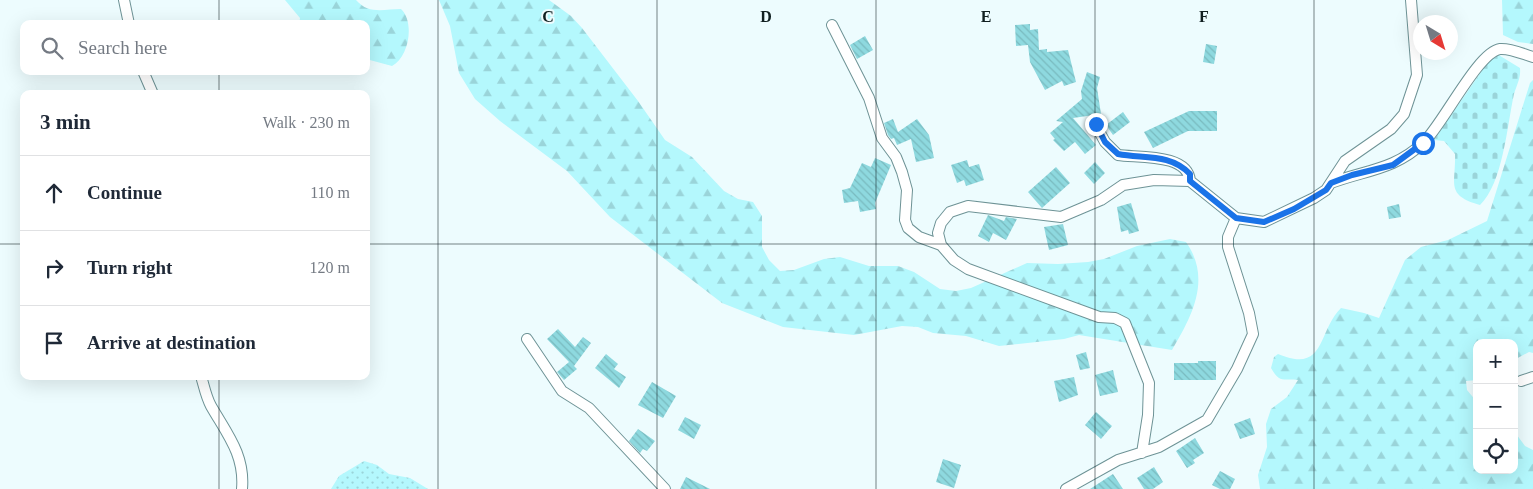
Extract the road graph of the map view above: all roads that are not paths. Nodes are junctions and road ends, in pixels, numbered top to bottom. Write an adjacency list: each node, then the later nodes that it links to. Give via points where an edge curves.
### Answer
1 (124, 0): 3 (street)
2 (1411, 0): 10 (street, via 1417,74 1410,101 1396,124 1345,161)
3 (128, 20)
4 (832, 25): 12 (street, via 869,98 882,138 902,172 908,228 919,237)
5 (1533, 57): 10 (street, via 1502,48 1496,50 1478,66 1439,125 1423,143 1393,165)
6 (145, 75): 7 (street)
7 (151, 90)
8 (1093, 120): 9 (street, via 1105,142 1118,154 1172,161 1190,174)
9 (1190, 181): 11 (street); 12 (street, via 1154,180 1123,185 1101,200 1061,217 968,206 950,212 940,223)
10 (1331, 183): 11 (street, via 1314,198 1264,222)
11 (1236, 218): 17 (street, via 1228,237 1228,248 1250,313 1253,334 1248,350 1207,420)
12 (941, 245): 17 (street, via 954,260 968,269 1125,323 1149,383)
13 (527, 339): 19 (street, via 562,391 589,408)
14 (1533, 377): 16 (street)
15 (202, 380): 18 (street, via 210,404 236,446 242,466)
16 (1521, 381)
17 (1142, 453): 20 (street, via 1118,460)
18 (242, 489)
19 (665, 489)
20 (1066, 489)

